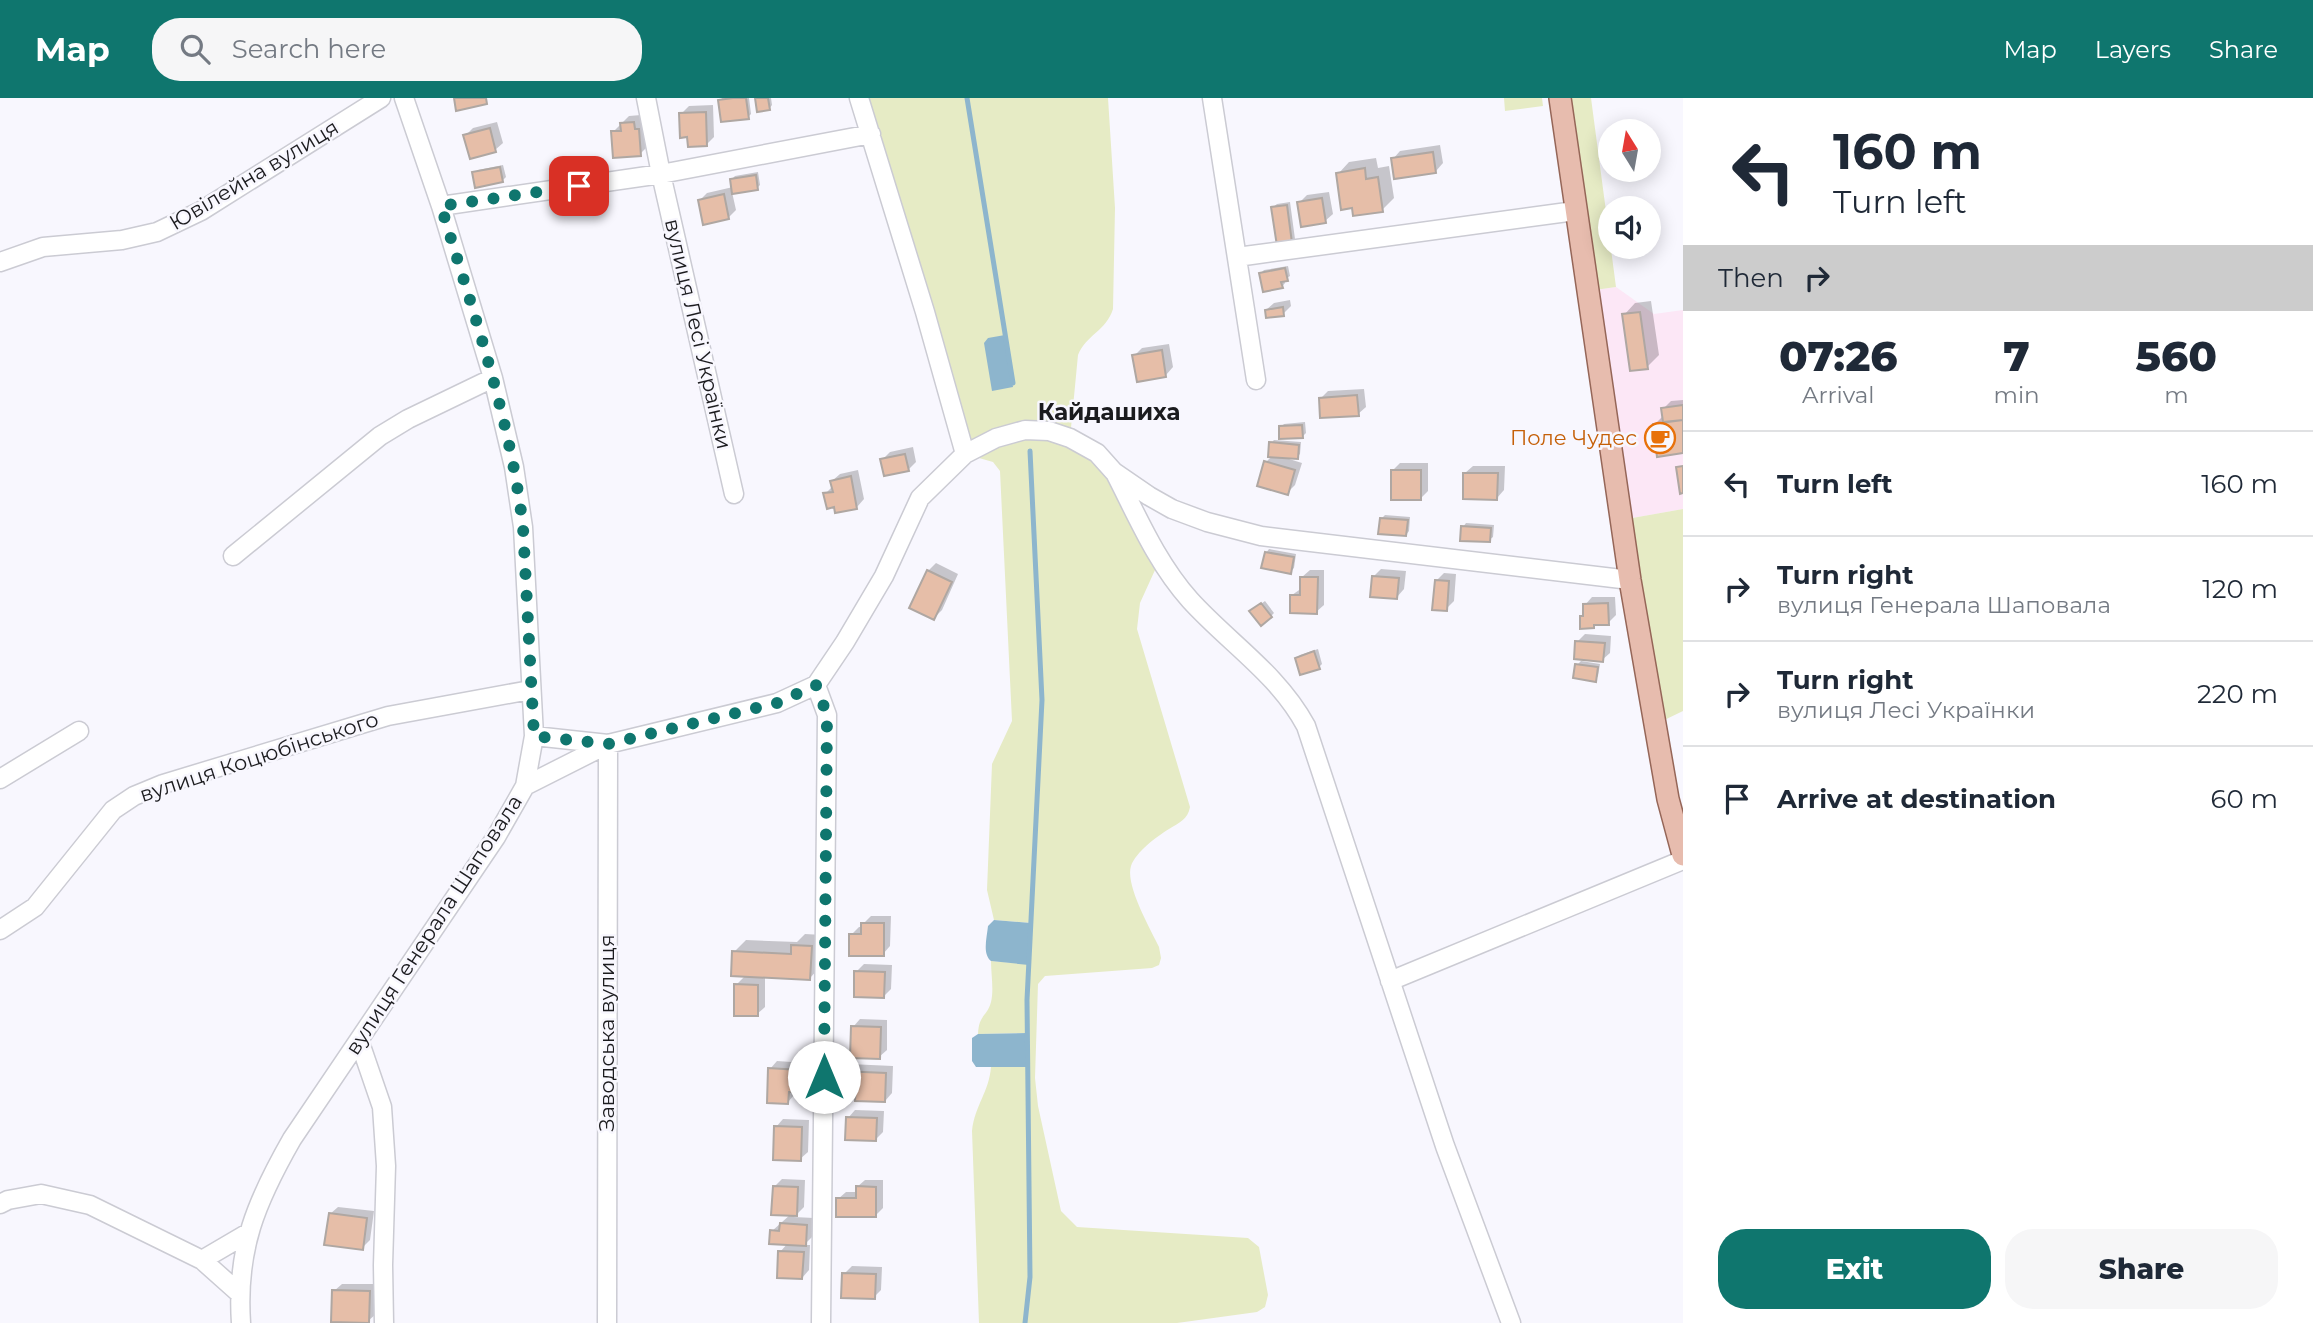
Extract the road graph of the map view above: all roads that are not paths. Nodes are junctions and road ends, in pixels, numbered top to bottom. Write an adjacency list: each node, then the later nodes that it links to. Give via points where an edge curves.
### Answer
1 (381, 98): 12 (street, Ювілейна вулиця, via 201,211 158,232 43,247)
2 (404, 98): 9 (street, вулиця Генерала Шаповала)
3 (646, 98): 8 (street, вулиця Лесі Українки)
4 (859, 98): 7 (street)
5 (1212, 98): 11 (street)
6 (1560, 98): 10 (main road)
7 (870, 134): 8 (street); 15 (street)
8 (661, 174): 9 (street); 17 (street, вулиця Лесі Українки)
9 (441, 206): 13 (street, вулиця Генерала Шаповала)
10 (1576, 211): 11 (street); 19 (main road)
11 (1237, 257): 14 (street)
12 (0, 262)
13 (493, 378): 18 (street, via 380,436); 21 (street, вулиця Генерала Шаповала, via 523,527)
14 (1256, 380)
15 (965, 454): 16 (street, via 1025,430 1049,431 1097,453); 20 (street, via 920,498 884,576)
16 (1114, 472): 19 (street, via 1172,509 1261,536); 30 (street, via 1160,559 1190,600 1277,683 1297,710)
17 (734, 494)
18 (233, 556)
19 (1630, 580): 27 (main road, via 1668,799)
20 (816, 685): 24 (street, via 777,703); 39 (street, via 827,715)
21 (530, 690): 23 (street, вулиця Генерала Шаповала); 29 (street, вулиця Коцюбінського, via 388,716 134,796 113,810 35,907)
22 (79, 731): 25 (street)
23 (534, 736): 24 (street); 26 (street, вулиця Генерала Шаповала)
24 (608, 744): 26 (street); 38 (street, Заводська вулиця)
25 (0, 779)
26 (525, 786): 31 (street, вулиця Генерала Шаповала, via 496,838)
27 (1683, 855)
28 (1683, 860): 30 (street)
29 (0, 930)
30 (1391, 981): 40 (street, via 1445,1146)
31 (359, 1040): 33 (street, вулиця Генерала Шаповала, via 292,1139 267,1184); 37 (street, via 382,1107)
32 (0, 1204): 34 (street, via 41,1194 90,1205)
33 (248, 1233): 34 (street); 35 (street, вулиця Генерала Шаповала)
34 (202, 1260): 35 (street)
35 (239, 1293): 36 (street, вулиця Генерала Шаповала)
36 (241, 1323)
37 (384, 1323)
38 (607, 1323)
39 (821, 1323)
40 (1511, 1323)

